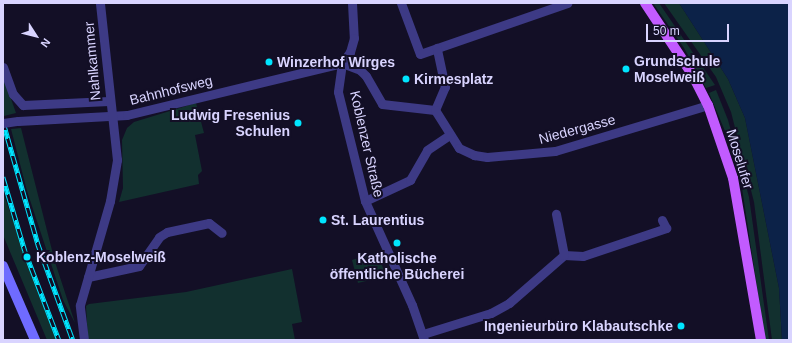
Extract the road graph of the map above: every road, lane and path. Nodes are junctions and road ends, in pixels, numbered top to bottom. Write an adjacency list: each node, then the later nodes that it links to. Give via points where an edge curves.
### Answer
1 (100, 3): 9 (street, Nahlkammer)
2 (352, 3): 7 (street, via 354,38 350,52)
3 (401, 3): 6 (street, via 420,54)
4 (567, 3): 6 (street)
5 (645, 3): 10 (main road, Moselufer, via 692,74)
6 (437, 48): 11 (street, via 445,87)
7 (342, 63): 11 (street, via 363,73 378,100 387,107); 12 (street, Bahnhofsweg, via 127,115); 15 (street, Koblenzer Straße, via 338,92)
8 (3, 67): 9 (street, via 13,94 23,105)
9 (109, 101): 12 (street, Nahlkammer)
10 (708, 105): 14 (street, Niedergasse, via 554,151 534,154 474,155 459,148); 25 (main road, Moselufer, via 733,178)
11 (435, 110): 14 (street, Niedergasse)
12 (112, 116): 13 (street, Bahnhofsweg, bridge); 21 (street, Nahlkammer, via 117,160 110,201)
13 (3, 123)
14 (449, 135): 15 (street, via 427,150 410,180)
15 (365, 202): 22 (street, Koblenzer Straße)
16 (556, 214): 19 (street)
17 (662, 220): 19 (street, via 666,228 583,256)
18 (222, 233): 21 (street, via 209,223 167,232 160,237 139,266)
19 (564, 255): 22 (street, via 509,303 491,313)
20 (3, 266): 23 (street)
21 (88, 277): 24 (street, Nahlkammer, via 80,305)
22 (424, 337)
23 (35, 340)
24 (84, 340)
25 (761, 340)

